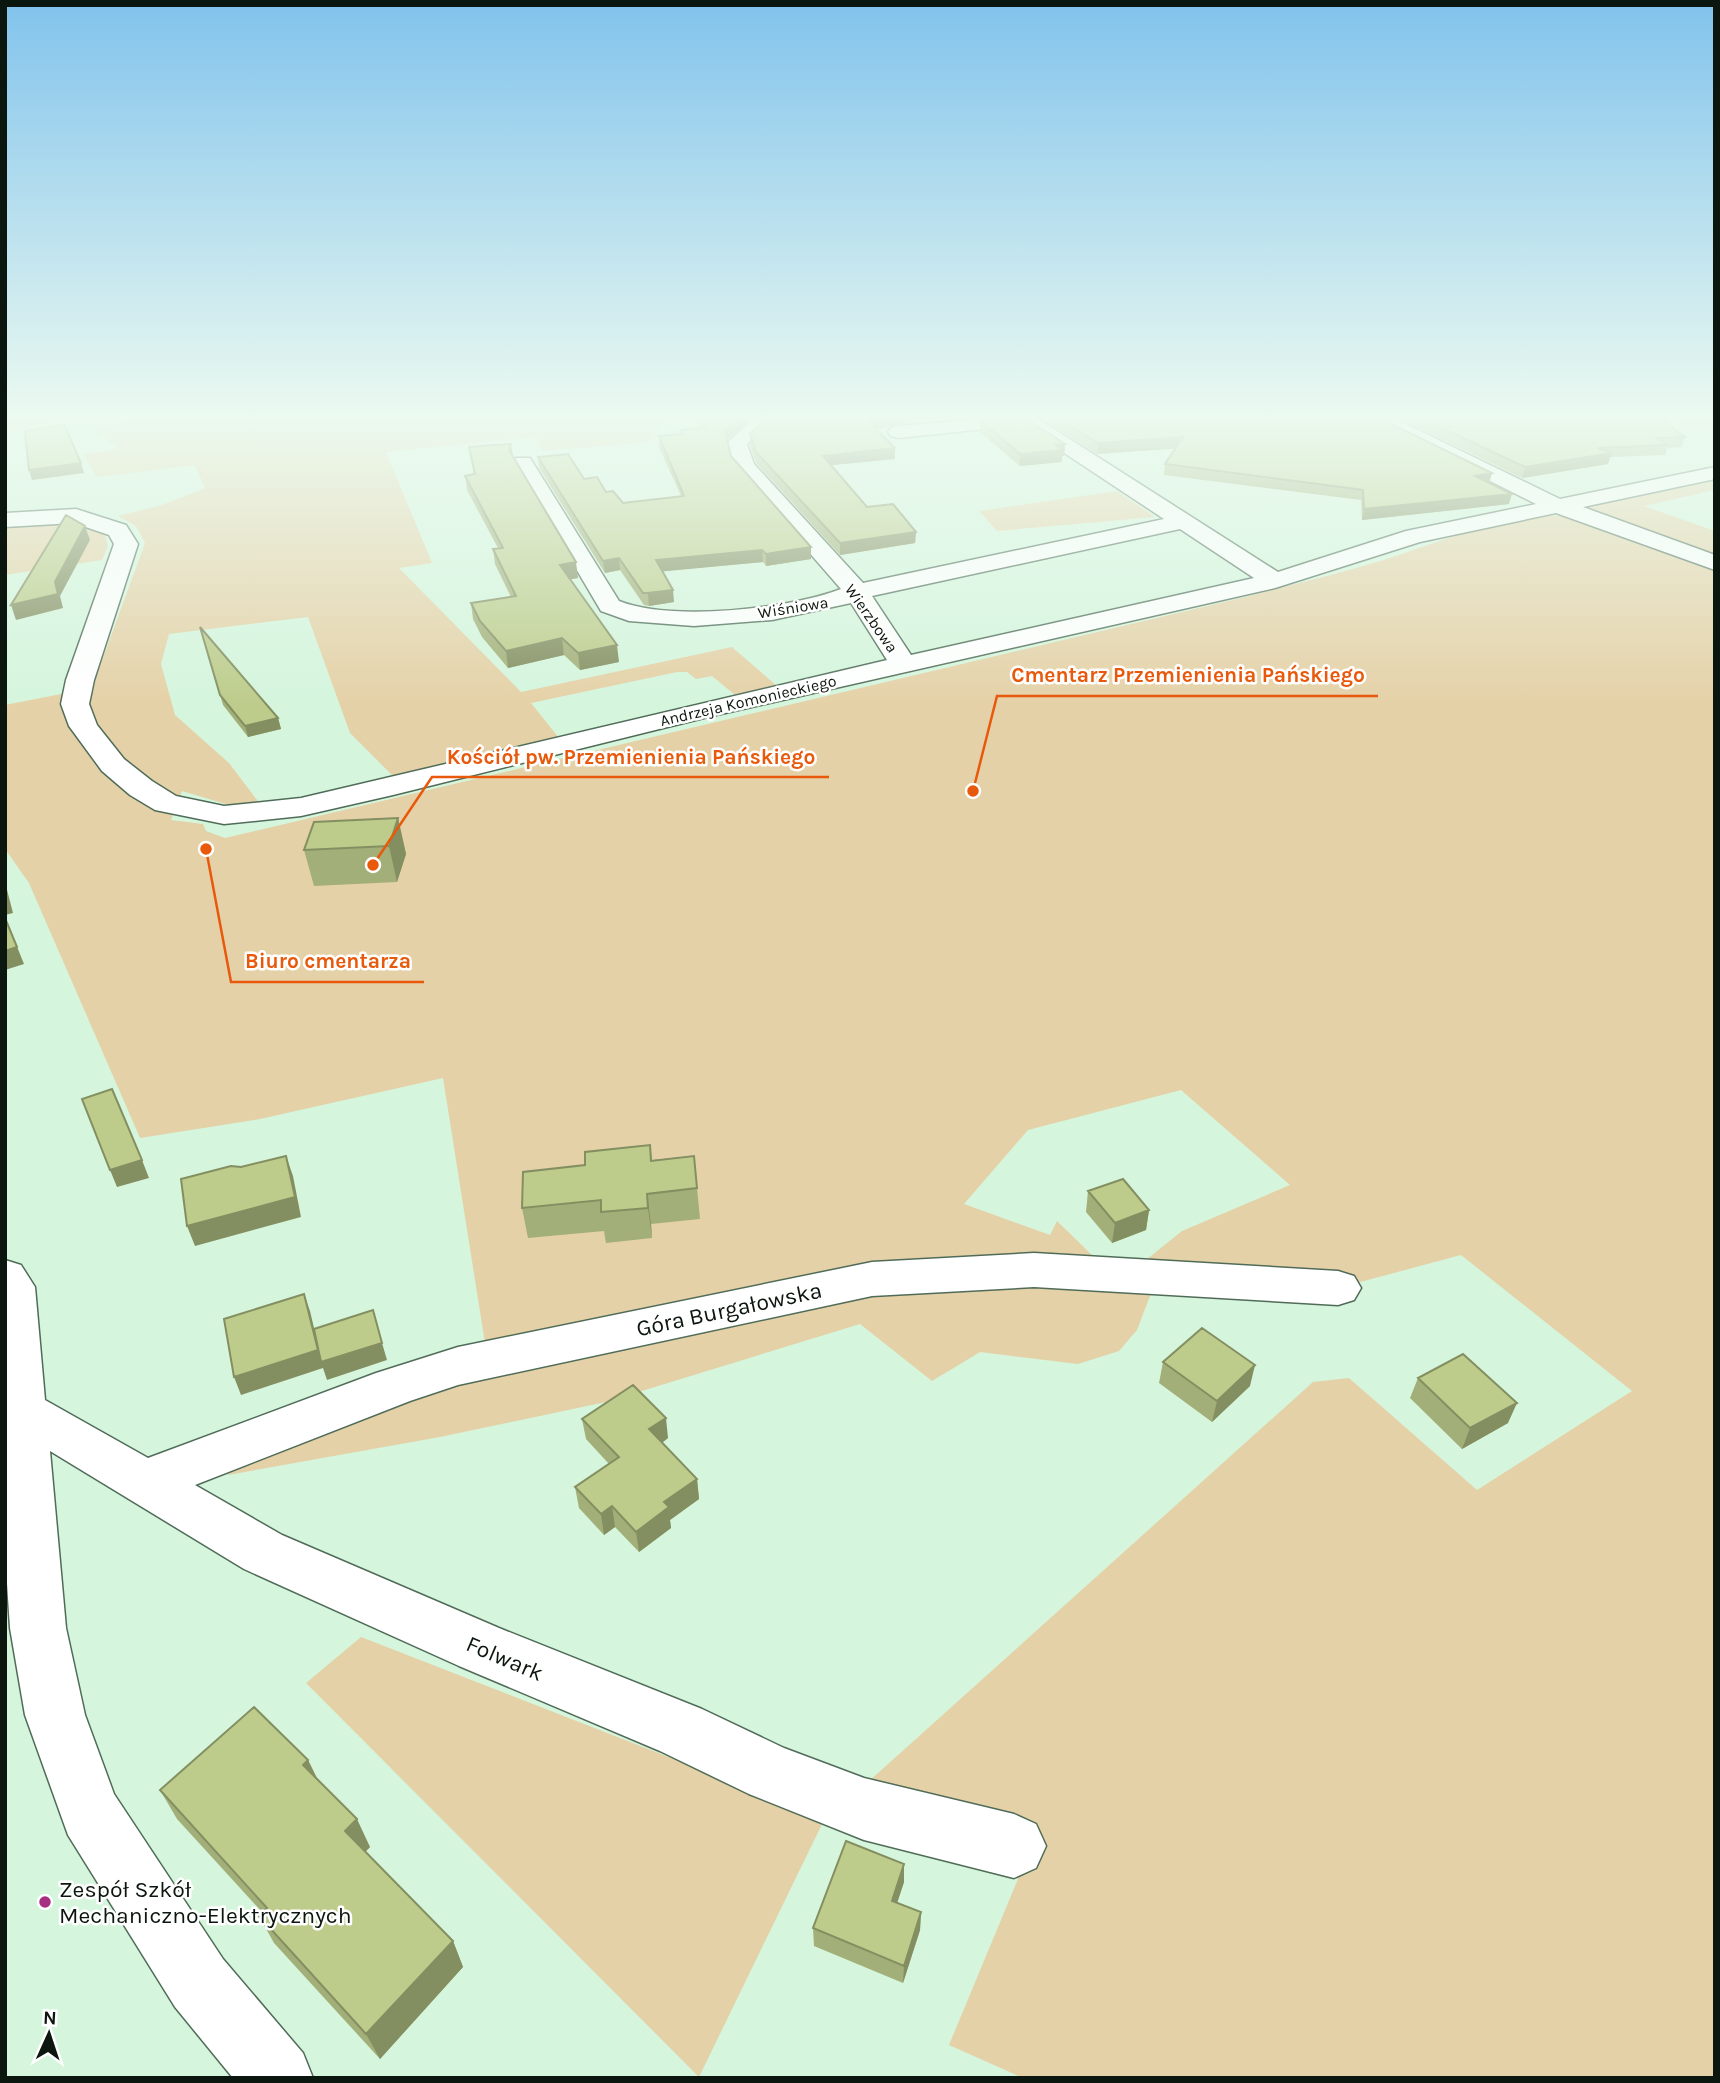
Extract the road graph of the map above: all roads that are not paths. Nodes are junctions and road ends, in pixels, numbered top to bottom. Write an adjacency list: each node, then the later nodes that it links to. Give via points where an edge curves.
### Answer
1 (553, 512): 10 (street, Wiśniowa, via 610,606 625,614 696,619 834,601)
2 (785, 512): 10 (street, Wierzbowa)
3 (1165, 512): 7 (street)
4 (1529, 512): 9 (street, Andrzeja Komonieckiego, via 1414,536)
5 (1576, 512): 8 (street)
6 (5, 520): 11 (street, Andrzeja Komonieckiego, via 76,516 118,530 127,544 75,704 83,726 113,765 141,789 166,803 224,815 301,807)
7 (1180, 522): 9 (street); 10 (street, Wiśniowa)
8 (1715, 563)
9 (1275, 581): 11 (street, Andrzeja Komonieckiego)
10 (857, 592): 11 (street, Wierzbowa)
11 (903, 664)
12 (5, 1277): 14 (street, via 12,1287)
13 (1338, 1288): 15 (street, Góra Burgałowska, via 1034,1270 872,1279 458,1366)
14 (20, 1419): 15 (street, Folwark, via 36,1417); 17 (street, via 38,1628 55,1715 90,1813 199,1983)
15 (143, 1482): 16 (street, Folwark, via 263,1552 681,1730 771,1773 864,1809)
16 (1014, 1846)
17 (278, 2078)

